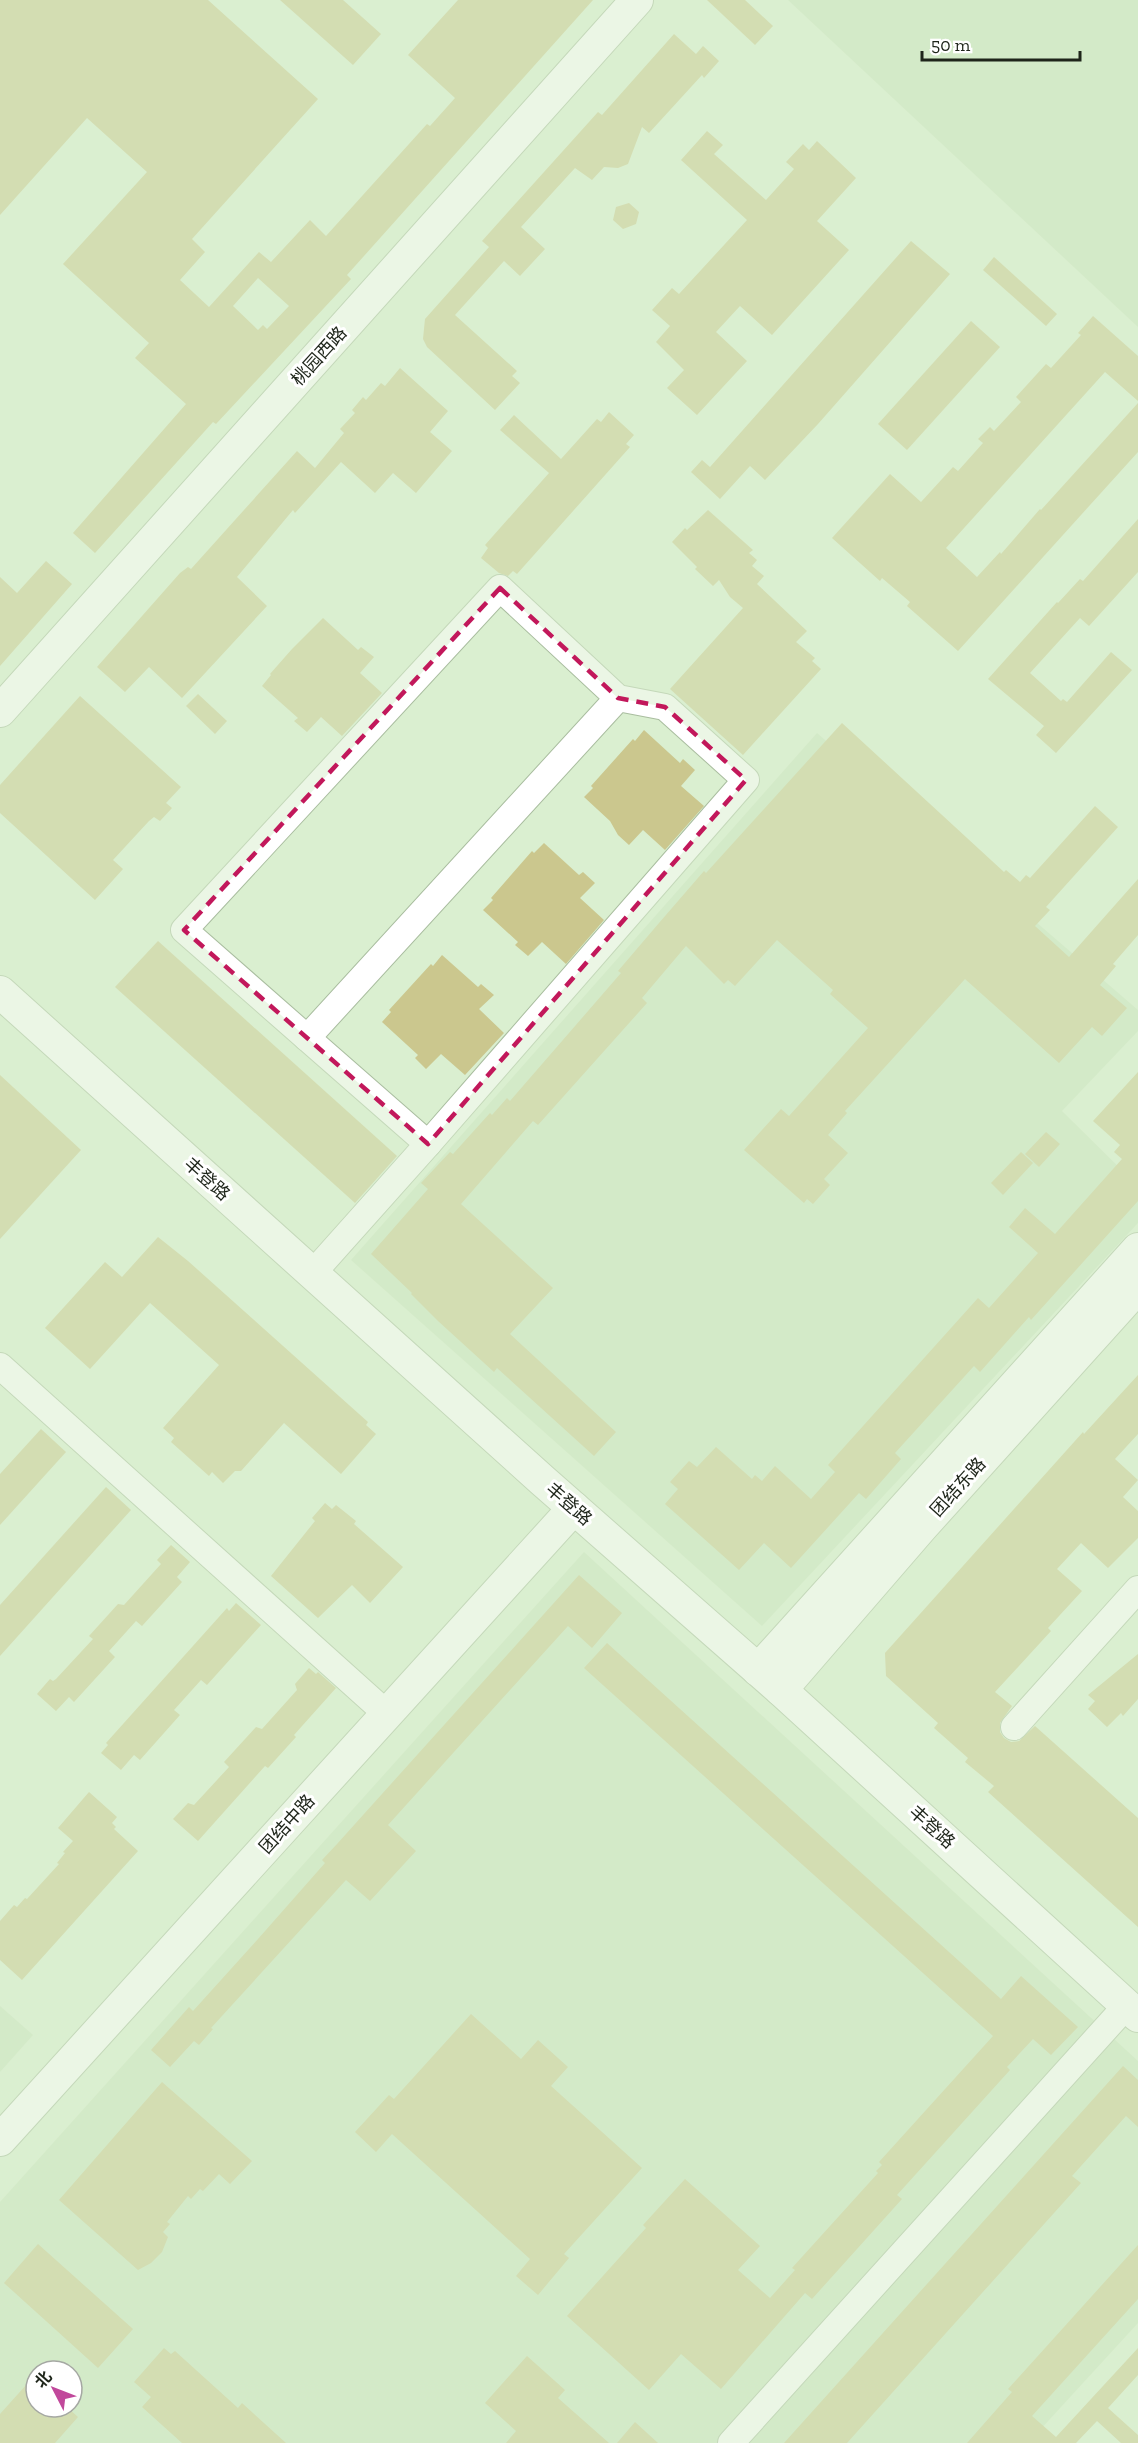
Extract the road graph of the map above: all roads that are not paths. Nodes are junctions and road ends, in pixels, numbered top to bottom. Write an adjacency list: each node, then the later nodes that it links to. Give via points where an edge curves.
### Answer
1 (637, 0): 3 (street, 桃园西路)
2 (618, 698): 5 (street); 5 (street, via 500,588 184,930); 6 (street, via 665,707 746,780)
3 (0, 711)
4 (0, 992): 8 (street, 丰登路)
5 (307, 1038): 6 (street)
6 (428, 1144): 8 (street)
7 (1138, 1249): 13 (street)
8 (312, 1274): 11 (street, 丰登路)
9 (1138, 1287): 14 (street, 团结东路)
10 (0, 1366): 15 (street)
11 (574, 1508): 13 (street, 丰登路); 15 (street, 团结中路)
12 (1138, 1590): 16 (street)
13 (758, 1670): 14 (street, 丰登路)
14 (781, 1690): 17 (street, 丰登路)
15 (387, 1714): 18 (street, 团结中路)
16 (1014, 1727)
17 (1132, 2010): 19 (street)
18 (0, 2140)
19 (731, 2443)

